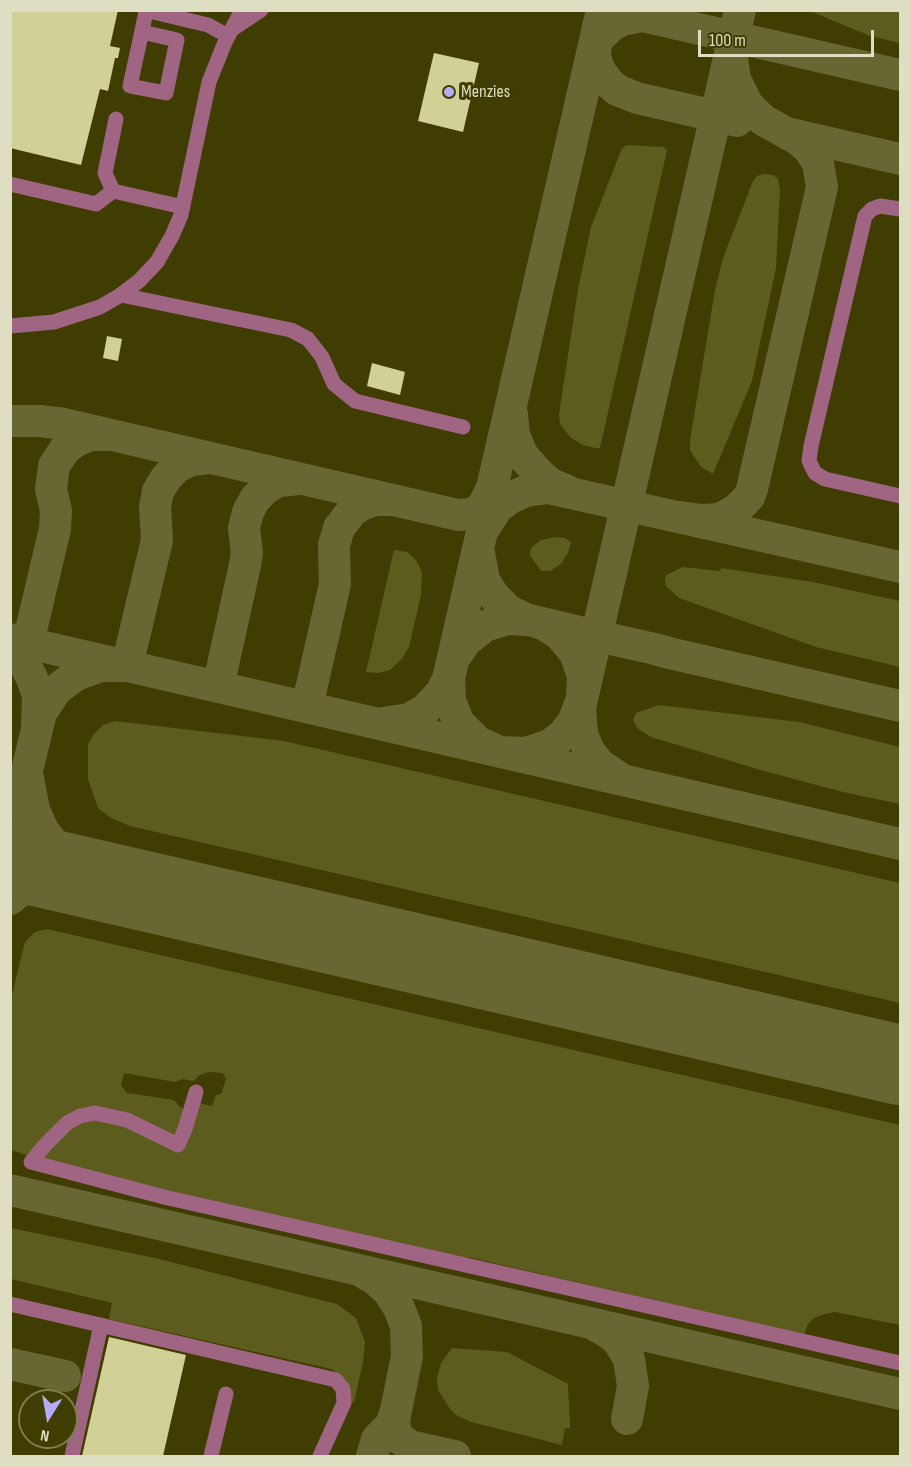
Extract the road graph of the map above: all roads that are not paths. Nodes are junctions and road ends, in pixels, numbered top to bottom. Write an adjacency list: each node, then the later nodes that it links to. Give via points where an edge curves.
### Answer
1 (243, 10): 6 (street)
2 (251, 10): 6 (street)
3 (261, 10): 6 (street)
4 (146, 11): 5 (street); 6 (street)
5 (142, 32)
6 (230, 33): 10 (street, via 209,82)
7 (116, 120): 9 (street, via 105,173)
8 (10, 183): 9 (street, via 96,204)
9 (113, 191): 10 (street)
10 (183, 207): 12 (street, via 156,262)
11 (900, 210): 15 (street, via 880,206 866,216 809,461 815,474 825,479)
12 (121, 295): 13 (street, via 62,320); 14 (street, via 291,330 308,339 322,357 334,384 355,401)
13 (10, 326)
14 (464, 427)
15 (900, 496)
16 (196, 1092): 19 (street, via 178,1145 127,1120 95,1113 67,1123 31,1162 164,1197)
17 (10, 1304): 18 (street)
18 (101, 1325): 21 (street); 23 (street, via 336,1380 343,1389 344,1404)
19 (900, 1363)
20 (226, 1394): 22 (street)
21 (72, 1456)
22 (211, 1456)
23 (320, 1456)

